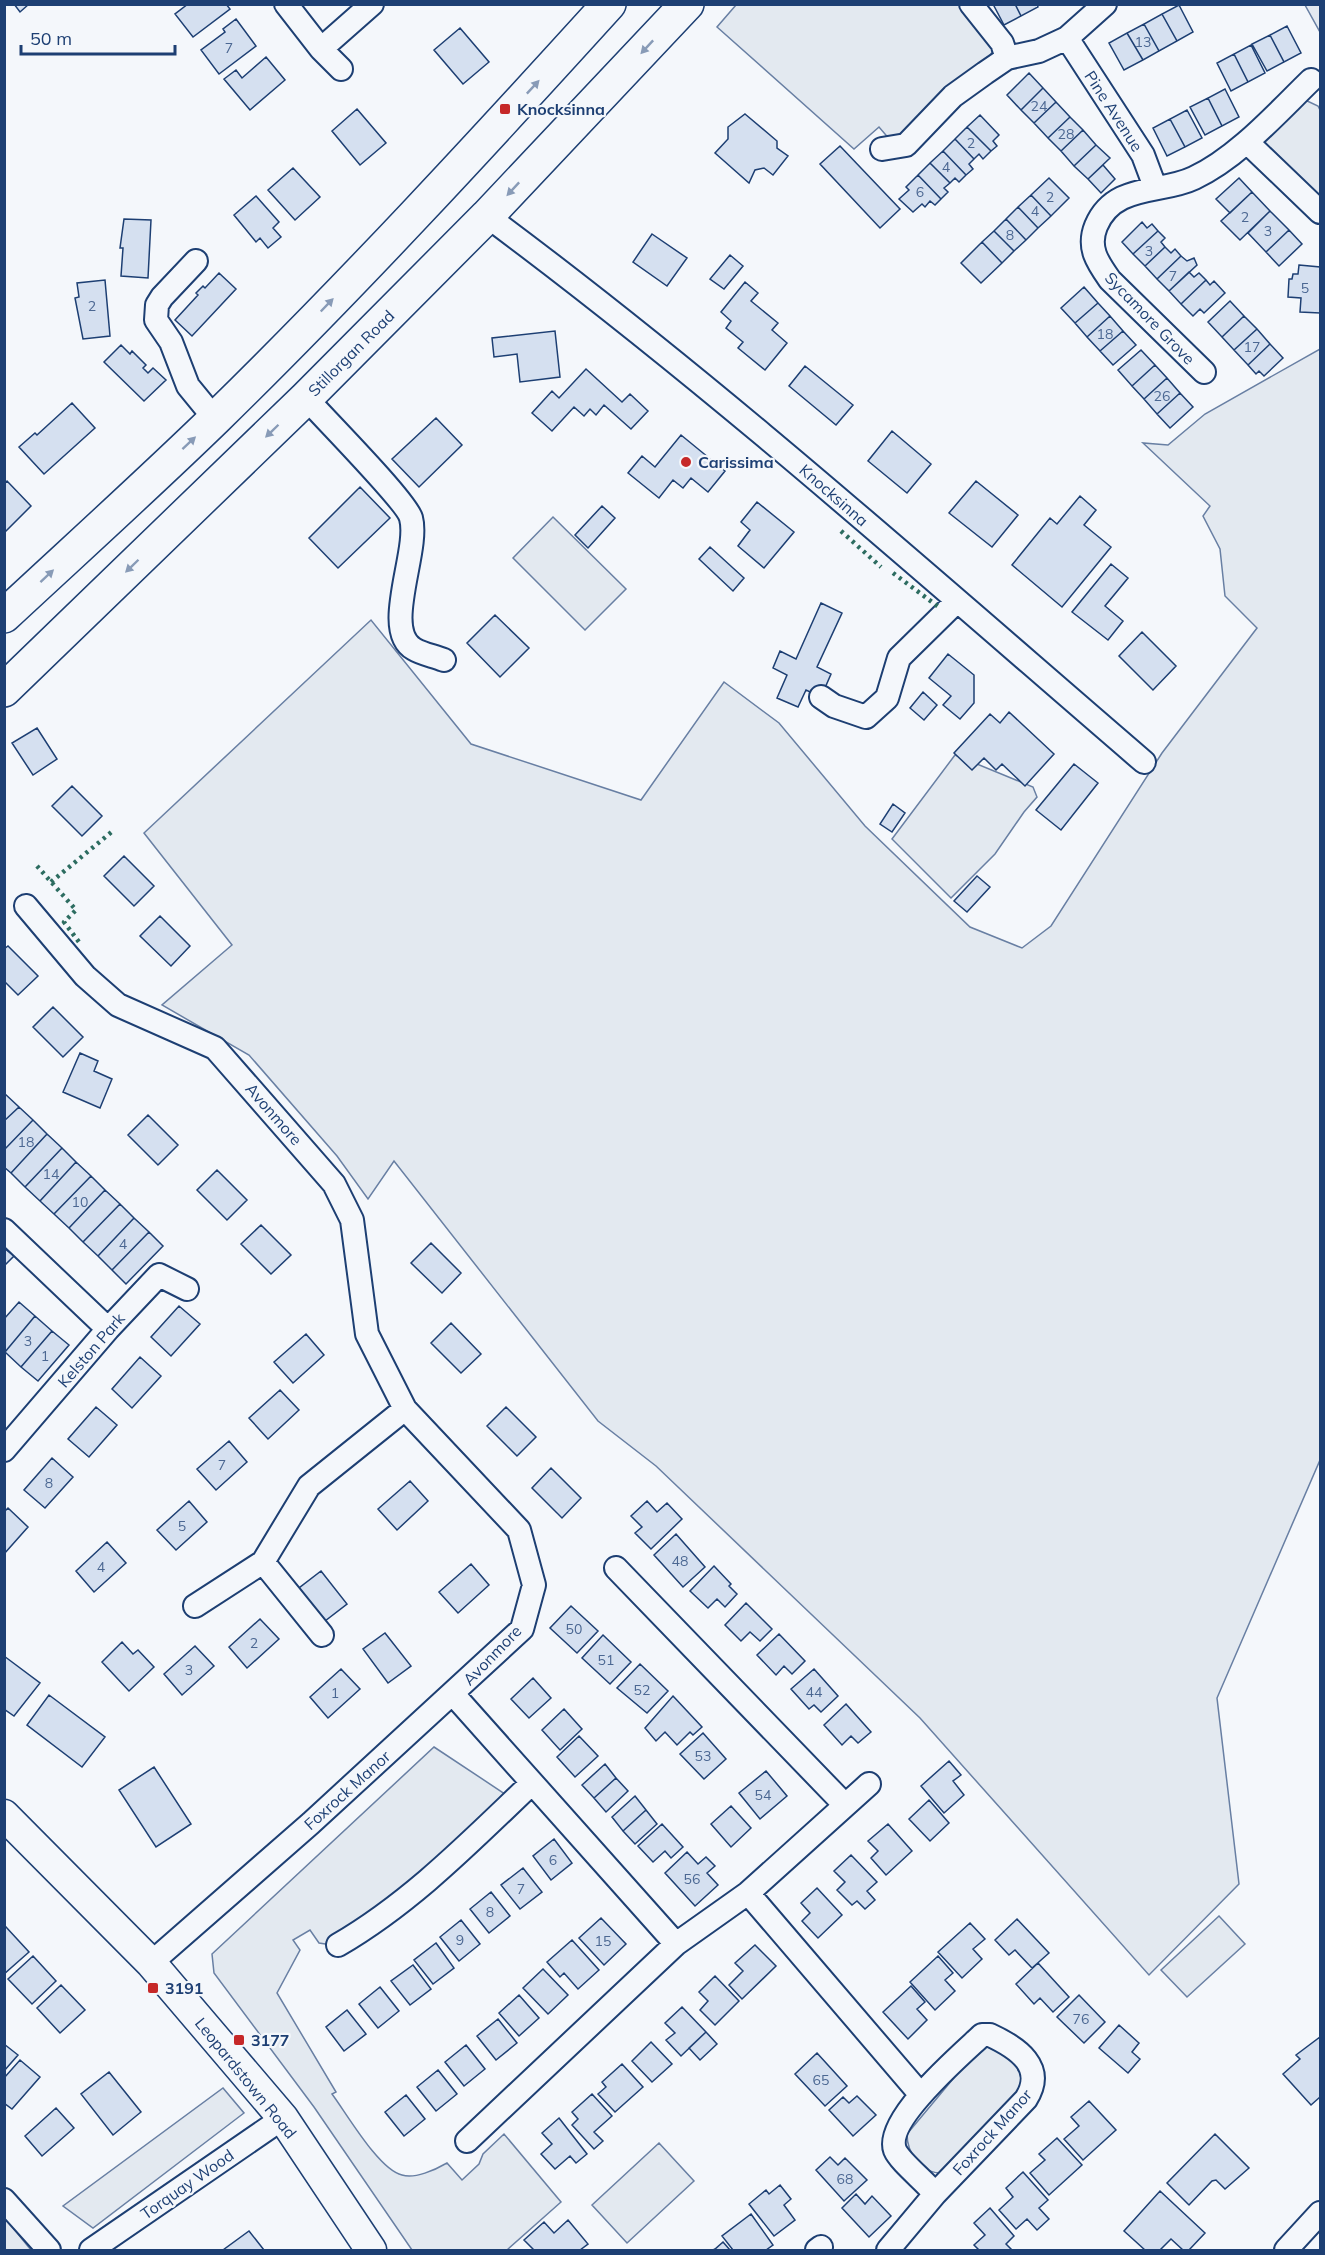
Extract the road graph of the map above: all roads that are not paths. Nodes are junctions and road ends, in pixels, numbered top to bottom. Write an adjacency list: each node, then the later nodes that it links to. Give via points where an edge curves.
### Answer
1 (286, 4): 8 (street)
2 (372, 4): 8 (street)
3 (609, 4): 20 (highway, one-way to 3, via 441,186)
4 (687, 4): 16 (highway, Stillorgan Road, one-way to 16)
5 (971, 4): 9 (street, via 1002,43)
6 (1104, 4): 7 (street)
7 (1067, 38): 9 (street, via 1040,51); 14 (street, Pine Avenue, via 1143,155)
8 (321, 49): 10 (street)
9 (1007, 58): 13 (street, via 953,96 906,145)
10 (341, 69)
11 (1311, 80): 12 (street, Sycamore Grove)
12 (1247, 142): 14 (street, Sycamore Grove, via 1194,178); 15 (street)
13 (882, 149)
14 (1155, 187): 18 (street, Sycamore Grove, via 1108,206 1092,236 1092,250 1110,280)
15 (1320, 212)
16 (487, 216): 19 (highway, Stillorgan Road); 21 (street, Knocksinna, via 747,420)
17 (195, 261): 20 (street, via 162,297 156,320 171,342 188,386)
18 (1204, 372)
19 (306, 398): 23 (street, via 411,516 413,545 399,609 401,632 412,648); 24 (highway, Stillorgan Road, one-way to 24)
20 (215, 418): 22 (highway, one-way to 20)
21 (957, 601): 25 (street, via 899,658 887,698 866,717); 26 (street, Knocksinna)
22 (4, 616)
23 (444, 660)
24 (4, 690)
25 (821, 697)
26 (1144, 762)
27 (26, 906): 31 (street, Avonmore, via 85,976 118,1005 215,1048 334,1184 352,1220 367,1334)
28 (4, 1230): 30 (street)
29 (187, 1288): 30 (street, Kelston Park, via 159,1275)
30 (108, 1329): 32 (street, Kelston Park)
31 (405, 1409): 33 (street, via 309,1486); 37 (street, Avonmore, via 519,1530 534,1585 522,1629)
32 (4, 1450)
33 (263, 1562): 35 (street); 36 (street)
34 (616, 1568): 40 (street)
35 (195, 1606)
36 (322, 1635)
37 (453, 1694): 38 (street); 45 (street, Foxrock Manor)
38 (532, 1783): 43 (street); 44 (street, via 414,1894)
39 (869, 1784): 40 (street)
40 (845, 1805): 42 (street)
41 (4, 1815): 45 (main road, Leopardstown Road)
42 (748, 1893): 43 (street); 46 (street)
43 (676, 1944): 48 (street)
44 (338, 1945)
45 (150, 1963): 47 (main road, Leopardstown Road)
46 (921, 2095): 49 (street, Foxrock Manor, via 897,2129 895,2151); 49 (street, Foxrock Manor, via 986,2034 1028,2062 1035,2075 1026,2099)
47 (283, 2118): 53 (street, Torquay Wood); 54 (main road, Leopardstown Road)
48 (467, 2141)
49 (935, 2194): 55 (street, Foxrock Manor)
50 (4, 2200): 52 (street)
51 (1320, 2214): 56 (street)
52 (49, 2250)
53 (91, 2250)
54 (371, 2250)
55 (888, 2250)
56 (1286, 2250)

